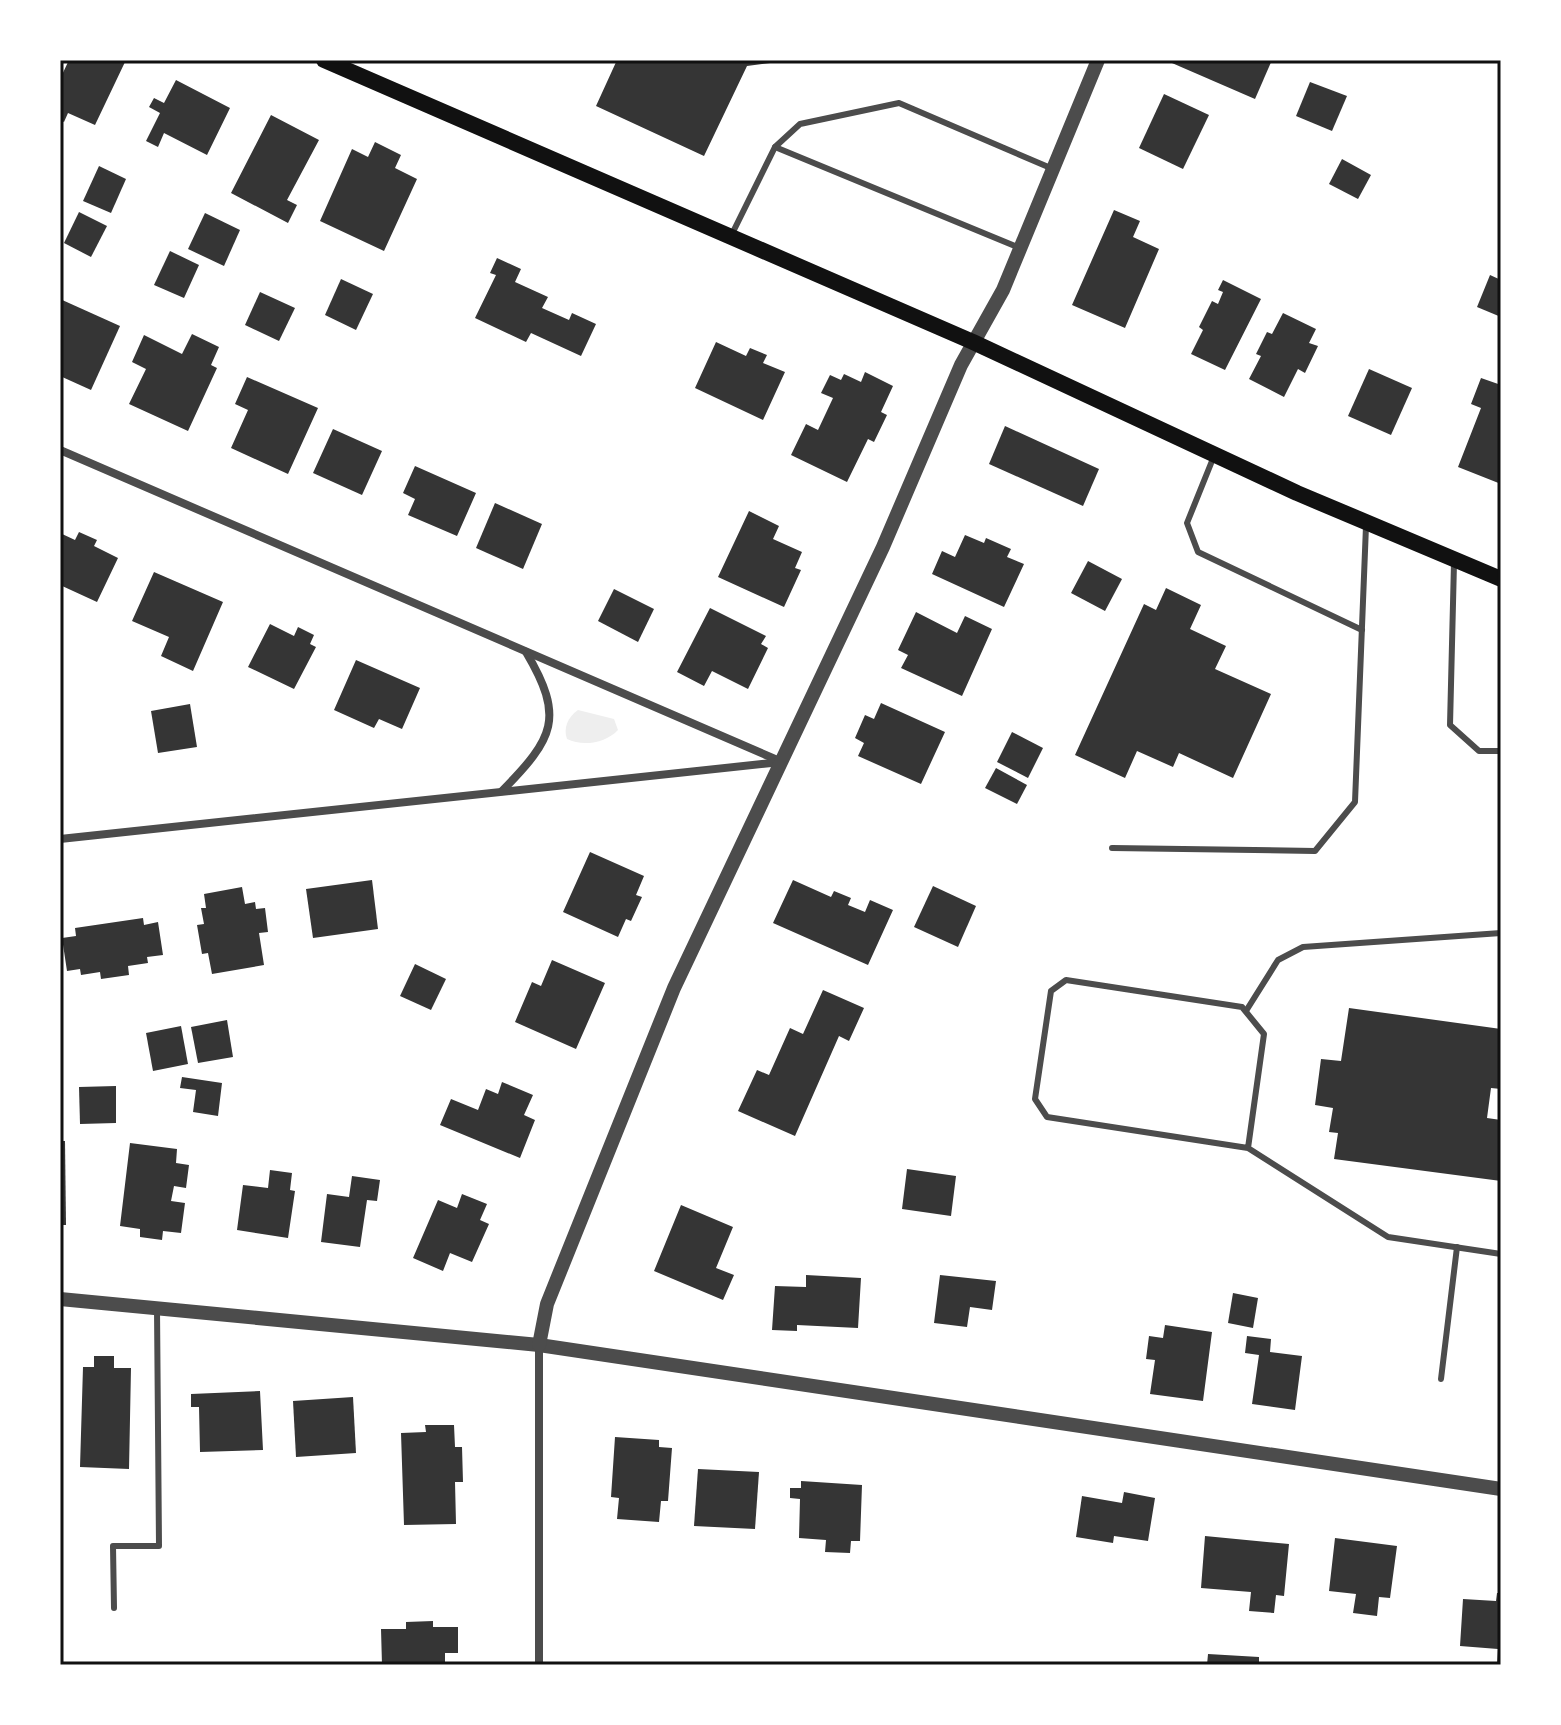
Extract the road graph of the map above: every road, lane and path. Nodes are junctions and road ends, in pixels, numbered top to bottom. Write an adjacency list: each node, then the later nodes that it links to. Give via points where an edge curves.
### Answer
1 (324, 60): 5 (main road)
2 (1098, 60): 4 (street)
3 (775, 147): 4 (lane, via 800,124 899,103); 5 (lane); 6 (lane)
4 (1053, 169): 6 (street)
5 (730, 237): 7 (main road)
6 (1020, 248): 7 (street)
7 (973, 342): 9 (main road); 16 (street)
8 (60, 450): 14 (street)
9 (1215, 454): 10 (main road); 13 (lane, via 1187,523 1198,552)
10 (1367, 522): 11 (main road); 13 (lane)
11 (1454, 560): 12 (main road); 15 (lane, via 1450,725 1479,751)
12 (1501, 579)
13 (1362, 630): 19 (lane, via 1355,802 1315,851)
14 (525, 651): 16 (street); 17 (street, via 547,687 550,719 543,744)
15 (1501, 751)
16 (782, 762): 17 (street); 27 (street, via 674,988 547,1304)
17 (502, 791): 18 (street)
18 (60, 839)
19 (1112, 848)
20 (1501, 933): 21 (lane, via 1303,947 1278,960)
21 (1246, 1011): 22 (lane, via 1264,1034); 22 (lane, via 1066,980 1051,991 1035,1099 1047,1117)
22 (1248, 1148): 23 (lane, via 1388,1237)
23 (1457, 1247): 24 (lane); 28 (lane)
24 (1501, 1254)
25 (60, 1299): 26 (street)
26 (157, 1309): 27 (street); 30 (lane, via 159,1546 113,1546)
27 (539, 1345): 29 (street); 31 (street)
28 (1441, 1379)
29 (1501, 1489)
30 (114, 1608)
31 (539, 1665)

